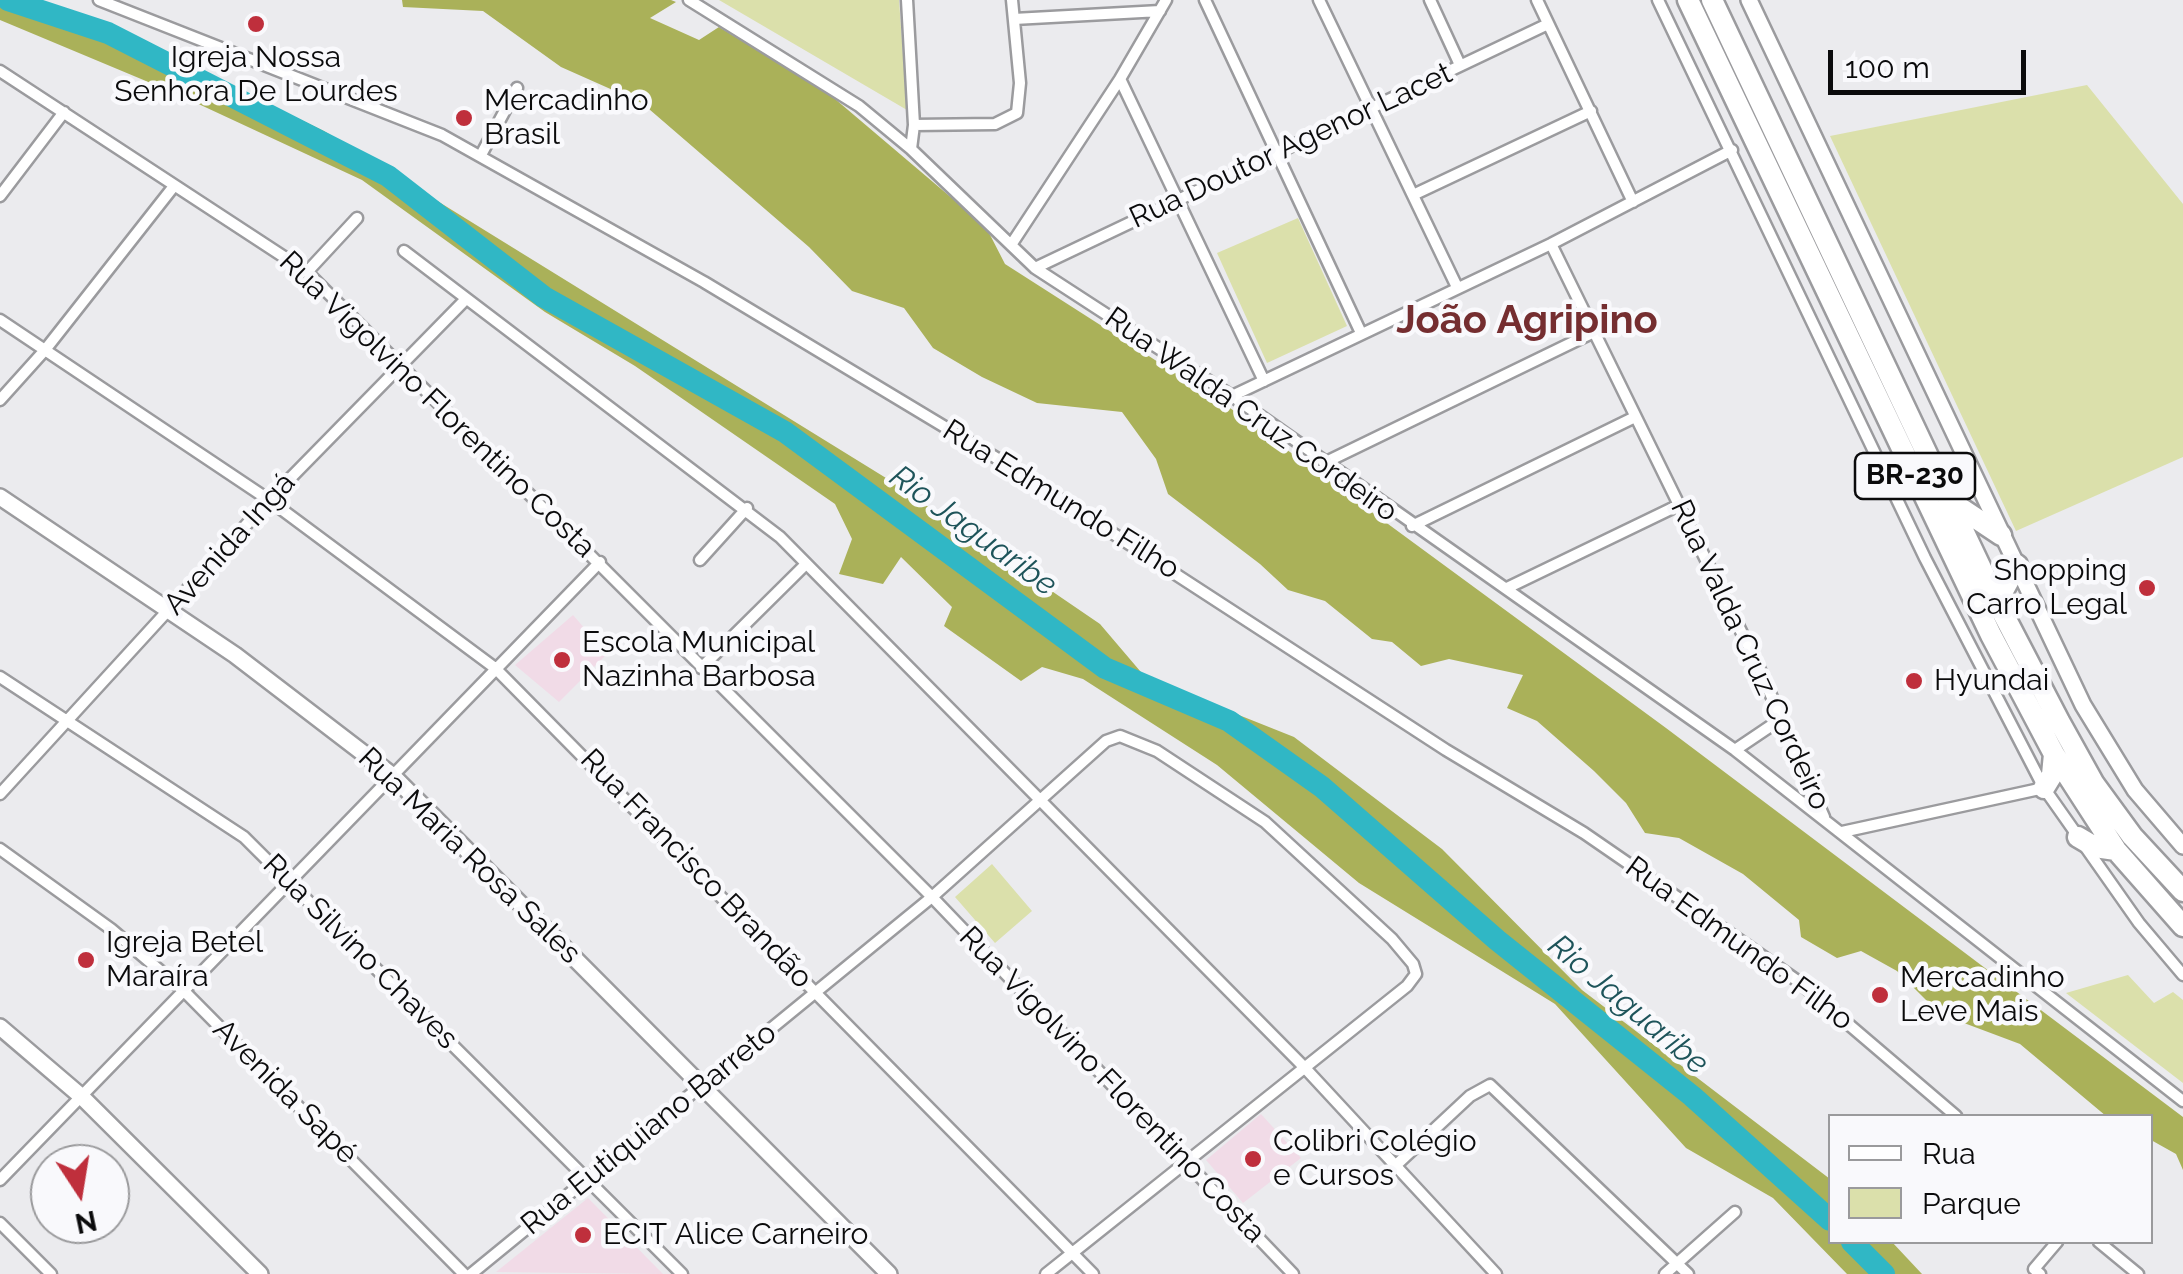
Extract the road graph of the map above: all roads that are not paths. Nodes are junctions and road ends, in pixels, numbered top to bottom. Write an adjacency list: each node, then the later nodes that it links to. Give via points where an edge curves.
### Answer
1 (99, 0): 28 (street, Rua Edmundo Filho)
2 (907, 0): 24 (street)
3 (1012, 0): 15 (street)
4 (1166, 0): 14 (street)
5 (1205, 0): 27 (street)
6 (1320, 0): 21 (street)
7 (1430, 0): 17 (street)
8 (1536, 0): 16 (street)
9 (1658, 0): 26 (street)
10 (1688, 0): 72 (highway, BR-230)
11 (1712, 0): 54 (highway, BR-230)
12 (1749, 0): 58 (main road)
13 (695, 1): 25 (street, Rua Walda Cruz Cordeiro, via 859,106)
14 (1160, 11): 15 (street); 19 (street)
15 (1014, 19): 24 (street, via 1017,113 994,124)
16 (1548, 24): 17 (street, Rua Doutor Agenor Lacet); 22 (street)
17 (1460, 66): 21 (street, Rua Doutor Agenor Lacet)
18 (0, 72): 23 (street, Rua Vigolvino Florentino Costa)
19 (1120, 79): 32 (street); 36 (street)
20 (517, 88): 28 (street)
21 (1371, 108): 27 (street, Rua Doutor Agenor Lacet); 30 (street)
22 (1592, 111): 30 (street); 33 (street)
23 (64, 112): 29 (street, Rua Vigolvino Florentino Costa); 31 (street)
24 (914, 125): 25 (street)
25 (910, 148): 36 (street, Rua Walda Cruz Cordeiro)
26 (1732, 150): 33 (street); 74 (street, via 1925,558)
27 (1277, 152): 32 (street, Rua Doutor Agenor Lacet); 44 (street)
28 (480, 155): 95 (street, Rua Edmundo Filho, via 1003,462 1584,834 1799,982)
29 (174, 186): 39 (street, Rua Vigolvino Florentino Costa); 45 (street)
30 (1413, 195): 40 (street)
31 (0, 196)
32 (1177, 200): 38 (street, Rua Doutor Agenor Lacet); 47 (street)
33 (1633, 202): 35 (street)
34 (357, 218): 39 (street)
35 (1551, 244): 40 (street); 43 (street, Rua Valda Cruz Cordeiro)
36 (1011, 245): 38 (street, Rua Walda Cruz Cordeiro)
37 (404, 251): 41 (street)
38 (1035, 268): 48 (street, Rua Walda Cruz Cordeiro)
39 (308, 272): 46 (street, Rua Vigolvino Florentino Costa)
40 (1457, 287): 44 (street)
41 (465, 300): 46 (street, Avenida Ingá); 56 (street)
42 (0, 320): 45 (street, Rua Francisco Brandão)
43 (1594, 332): 50 (street, Rua Valda Cruz Cordeiro); 51 (street)
44 (1361, 333): 47 (street)
45 (45, 350): 49 (street); 53 (street, Rua Francisco Brandão)
46 (401, 363): 53 (street, Avenida Ingá); 60 (street, Rua Vigolvino Florentino Costa)
47 (1264, 381): 48 (street)
48 (1232, 396): 51 (street, Rua Walda Cruz Cordeiro)
49 (0, 400)
50 (1635, 417): 55 (street, Rua Valda Cruz Cordeiro); 57 (street)
51 (1324, 463): 57 (street, Rua Walda Cruz Cordeiro)
52 (0, 497): 65 (main road, Rua Maria Rosa Sales)
53 (269, 500): 65 (street, Avenida Ingá); 66 (street, Rua Francisco Brandão)
54 (1951, 502): 58 (highway); 64 (highway, BR-230)
55 (1679, 505): 63 (street); 69 (street, Rua Valda Cruz Cordeiro)
56 (747, 508): 59 (street); 61 (street)
57 (1412, 526): 63 (street, Rua Walda Cruz Cordeiro)
58 (2001, 535): 62 (main road)
59 (700, 560)
60 (600, 562): 66 (street); 67 (street, Rua Vigolvino Florentino Costa)
61 (806, 564): 67 (street); 76 (street)
62 (2016, 566): 64 (highway); 80 (main road, via 2083,705 2135,790)
63 (1507, 588): 71 (street, Rua Walda Cruz Cordeiro)
64 (1998, 602): 84 (highway, BR-230, via 2094,784)
65 (169, 612): 70 (street, Avenida Ingá); 73 (main road, Rua Maria Rosa Sales, via 310,708)
66 (495, 668): 73 (street); 89 (street, Rua Francisco Brandão)
67 (700, 668): 85 (street, Rua Vigolvino Florentino Costa)
68 (0, 677): 70 (street, Rua Silvino Chaves)
69 (1781, 719): 71 (street); 77 (street, Rua Valda Cruz Cordeiro)
70 (70, 720): 75 (street, Avenida Ingá); 83 (street, Rua Silvino Chaves, via 218,818)
71 (1735, 750): 77 (street, Rua Walda Cruz Cordeiro)
72 (2054, 754): 74 (highway); 82 (highway, BR-230)
73 (393, 776): 83 (street); 92 (main road, Rua Maria Rosa Sales)
74 (2044, 788): 78 (street); 79 (street)
75 (0, 794)
76 (1041, 803): 85 (street, Rua Eutiquiano Barreto); 91 (street); 91 (street, Rua Eutiquiano Barreto, via 1113,737 1134,740 1264,822 1409,957 1416,974)
77 (1824, 818): 78 (street, Rua Valda Cruz Cordeiro)
78 (1842, 832): 94 (street, Rua Valda Cruz Cordeiro)
79 (2078, 837): 82 (highway); 87 (street)
80 (2183, 846)
81 (0, 849): 88 (street, Avenida Sapé)
82 (2116, 850): 86 (highway, BR-230)
83 (290, 882): 88 (street); 98 (street, Rua Silvino Chaves)
84 (2183, 891)
85 (932, 897): 89 (street, Rua Eutiquiano Barreto); 96 (street, Rua Vigolvino Florentino Costa)
86 (2183, 926)
87 (2183, 974)
88 (184, 991): 93 (street); 108 (street, Avenida Sapé)
89 (816, 992): 92 (street, Rua Eutiquiano Barreto); 104 (street, Rua Francisco Brandão)
90 (0, 1027): 93 (main road)
91 (1306, 1068): 96 (street); 97 (street)
92 (701, 1086): 98 (street, Rua Eutiquiano Barreto); 110 (main road, Rua Maria Rosa Sales)
93 (82, 1097): 99 (street); 107 (main road)
94 (2183, 1102)
95 (1954, 1114)
96 (1186, 1161): 104 (street); 113 (street, Rua Vigolvino Florentino Costa)
97 (1394, 1168): 105 (street, via 1481,1088 1494,1087); 114 (street)
98 (588, 1178): 108 (street, Rua Eutiquiano Barreto); 109 (street, Rua Silvino Chaves)
99 (0, 1180)
100 (1735, 1212): 105 (street)
101 (0, 1224): 106 (street)
102 (2056, 1244): 117 (street, via 2034,1268)
103 (2101, 1244): 118 (street)
104 (1073, 1253): 111 (street); 112 (street, Rua Francisco Brandão)
105 (1678, 1264): 115 (street); 116 (street)
106 (51, 1274)
107 (260, 1274)
108 (468, 1274)
109 (682, 1274)
110 (889, 1274)
111 (1046, 1274)
112 (1092, 1274)
113 (1293, 1274)
114 (1496, 1274)
115 (1665, 1274)
116 (1688, 1274)
117 (2040, 1274)
118 (2138, 1274)

